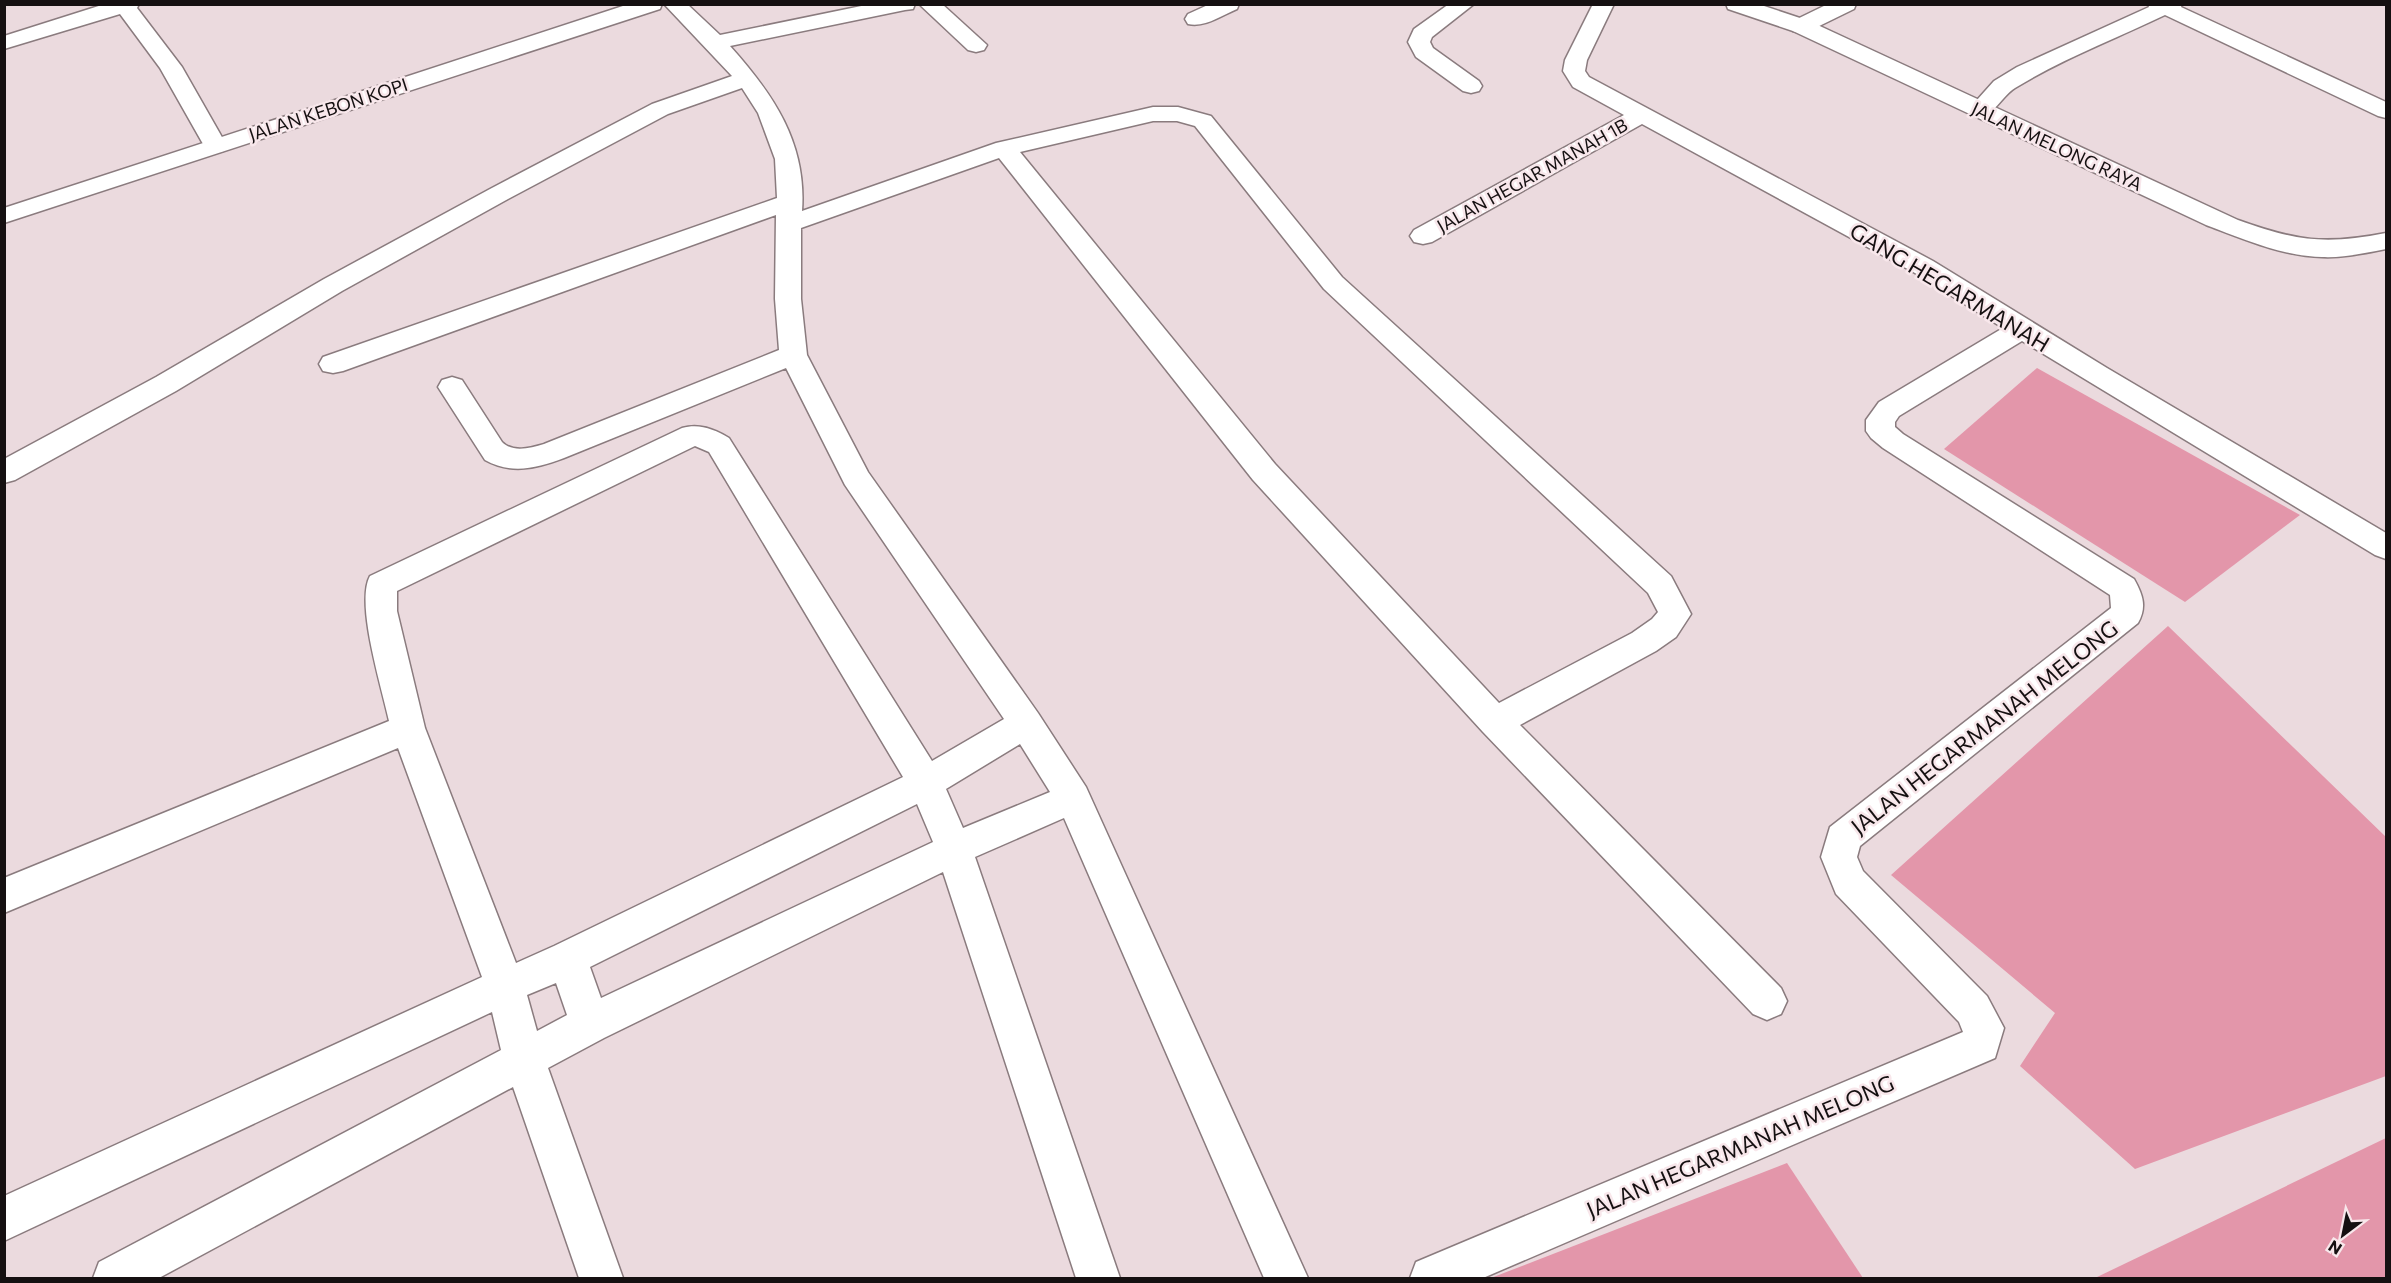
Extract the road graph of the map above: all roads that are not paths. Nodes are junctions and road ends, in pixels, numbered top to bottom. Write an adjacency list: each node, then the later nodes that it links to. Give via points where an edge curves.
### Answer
1 (652, 4): 23 (street, JALAN KEBON KOPI)
2 (674, 4): 16 (street)
3 (905, 4): 16 (street)
4 (929, 4): 17 (street)
5 (1229, 4): 13 (street)
6 (1464, 4): 19 (street, via 1422,34 1419,42 1424,52)
7 (1604, 4): 22 (street, GANG HEGARMANAH, via 1575,60 1574,71 1581,82)
8 (1736, 4): 14 (street, JALAN MELONG RAYA)
9 (1846, 4): 14 (street)
10 (127, 5): 12 (street); 23 (street, via 171,67)
11 (2165, 6): 20 (street, via 2025,72 2002,86); 21 (street)
12 (86, 11): 15 (street)
13 (1197, 18)
14 (1801, 26): 20 (street, JALAN MELONG RAYA)
15 (4, 43)
16 (715, 43): 18 (street)
17 (976, 45)
18 (747, 79): 25 (street, via 770,113 787,159); 33 (street, via 660,109 499,194)
19 (1471, 86)
20 (1980, 110): 28 (street, JALAN MELONG RAYA, via 2247,232 2286,243 2335,249)
21 (2386, 111)
22 (1641, 115): 27 (street, JALAN HEGAR MANAH 1B); 29 (street, GANG HEGARMANAH, via 1924,267)
23 (215, 146): 26 (street, JALAN KEBON KOPI)
24 (1004, 148): 25 (street); 35 (street, via 1264,472); 35 (street, via 1153,114 1178,114 1203,121 1333,283 1660,585 1675,614 1664,628)
25 (789, 213): 30 (street, via 788,299); 31 (street)
26 (4, 216)
27 (1424, 236)
28 (2386, 241)
29 (2022, 329): 34 (street, GANG HEGARMANAH); 52 (street, JALAN HEGARMANAH MELONG, via 1889,410 1880,420 1881,431 2123,588 2127,614 1844,838 1839,856 1850,882 1973,1009 1984,1028 1981,1044)
30 (793, 355): 32 (street, via 554,451 515,460 495,453); 36 (street, via 856,477)
31 (333, 364)
32 (452, 387)
33 (4, 472)
34 (2386, 547)
35 (1495, 722): 44 (street)
36 (1026, 723): 38 (street); 39 (street)
37 (408, 728): 38 (street, via 381,611 381,585 692,435 719,445); 41 (street); 43 (street)
38 (926, 783): 40 (street); 42 (street)
39 (1073, 798): 40 (street); 51 (street)
40 (954, 849): 45 (street); 50 (street)
41 (4, 896)
42 (568, 960): 43 (street); 45 (street)
43 (505, 986): 46 (street); 47 (street)
44 (1767, 1001)
45 (590, 1024): 46 (street)
46 (524, 1059): 48 (street); 49 (street)
47 (4, 1219)
48 (115, 1278)
49 (601, 1278)
50 (1098, 1278)
51 (1287, 1278)
52 (1432, 1278)

